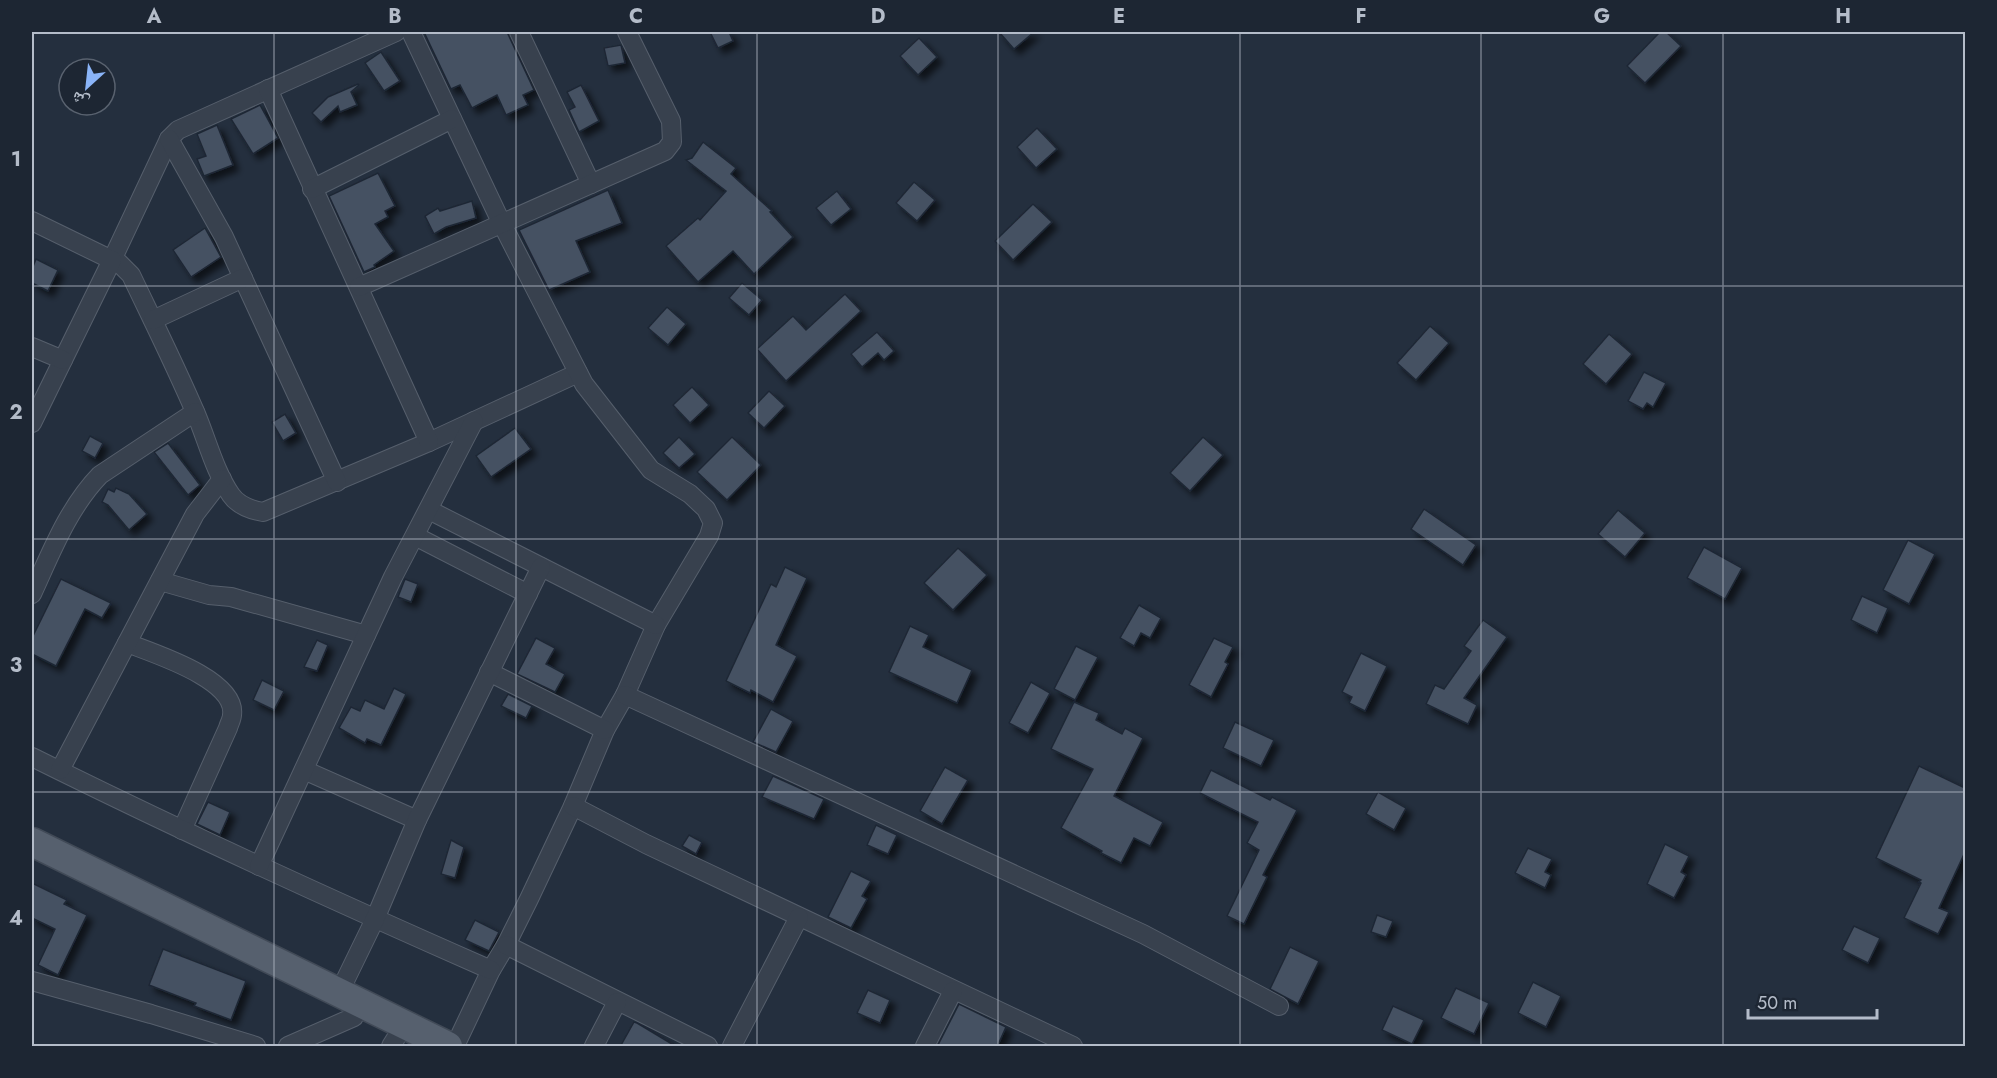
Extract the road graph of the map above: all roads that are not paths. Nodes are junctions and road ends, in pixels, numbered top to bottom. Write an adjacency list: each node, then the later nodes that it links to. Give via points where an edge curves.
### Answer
1 (396, 32): 5 (street)
2 (411, 32): 6 (street)
3 (519, 32): 8 (street)
4 (627, 32): 8 (street, via 671,121 672,142 664,151)
5 (268, 89): 7 (street, via 178,130); 9 (street)
6 (452, 119): 9 (street); 11 (street)
7 (170, 139): 12 (street); 13 (street)
8 (591, 184): 11 (street)
9 (312, 189): 14 (street)
10 (32, 220): 12 (street)
11 (501, 222): 14 (street); 18 (street)
12 (112, 260): 15 (street, via 131,275); 17 (street)
13 (243, 278): 15 (street); 24 (street)
14 (359, 287): 22 (street)
15 (153, 320): 19 (street)
16 (32, 347): 17 (street)
17 (63, 360): 21 (street)
18 (578, 373): 20 (street); 31 (street, via 651,470 690,494 706,509 713,523 709,537)
19 (195, 412): 23 (street); 29 (street, via 91,484 66,523)
20 (474, 421): 22 (street); 25 (street)
21 (32, 423)
22 (429, 442): 24 (street)
23 (222, 479): 24 (street, via 232,496 254,511 263,512); 28 (street, via 195,514)
24 (337, 482)
25 (429, 510): 26 (street); 27 (street)
26 (415, 536): 30 (street); 32 (street)
27 (541, 567): 30 (street); 31 (street)
28 (160, 581): 32 (street); 33 (street)
29 (32, 594)
30 (528, 594): 34 (street)
31 (656, 625): 35 (street)
32 (366, 635): 39 (street)
33 (127, 643): 38 (street); 42 (street, via 209,680 231,703 233,714 228,728)
34 (489, 672): 36 (street); 41 (street)
35 (625, 694): 36 (street); 54 (street, via 1143,934)
36 (605, 730): 40 (street)
37 (32, 756): 38 (street)
38 (60, 770): 42 (street)
39 (304, 770): 41 (street); 45 (street)
40 (573, 806): 46 (street); 48 (street)
41 (417, 820): 47 (street)
42 (182, 830): 45 (street)
43 (32, 842): 53 (main road)
44 (32, 863): 53 (main road)
45 (259, 866): 47 (street)
46 (799, 917): 51 (street); 62 (street)
47 (375, 919): 49 (street); 53 (street)
48 (506, 945): 49 (street); 52 (street)
49 (491, 970): 59 (street)
50 (32, 981): 56 (street)
51 (953, 991): 63 (street); 64 (street)
52 (618, 1002): 60 (street); 61 (street)
53 (346, 1005): 55 (main road); 57 (street); 58 (main road)
54 (1278, 1006)
55 (400, 1044)
56 (256, 1047)
57 (288, 1047)
58 (448, 1047)
59 (455, 1047)
60 (594, 1047)
61 (708, 1047)
62 (732, 1047)
63 (925, 1047)
64 (1073, 1047)

